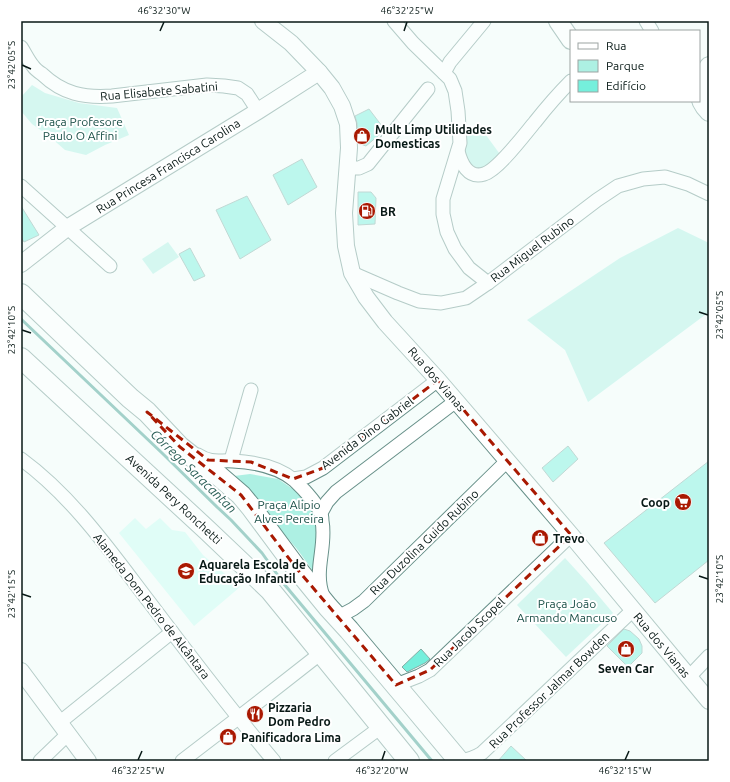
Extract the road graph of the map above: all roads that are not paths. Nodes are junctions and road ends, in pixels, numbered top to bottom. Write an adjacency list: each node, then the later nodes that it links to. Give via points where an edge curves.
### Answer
1 (264, 21): 10 (street, Rua dos Vianas, via 291,43)
2 (394, 21): 11 (street)
3 (484, 21): 11 (street)
4 (558, 21): 7 (main road)
5 (646, 21): 6 (street)
6 (651, 30)
7 (570, 39)
8 (21, 47): 16 (street, Rua Elisabete Sabatini, via 33,66 47,80 77,95 97,97 207,85 224,86 238,88 246,94)
9 (709, 66): 13 (main road)
10 (318, 72): 16 (street, Rua Princesa Francisca Carolina); 19 (street, Rua dos Vianas, via 332,88 348,124)
11 (444, 73): 18 (street, via 455,91 460,143)
12 (570, 81): 18 (street, via 490,172 475,175 469,172)
13 (700, 82)
14 (428, 89): 19 (street, via 368,164 359,168)
15 (700, 95): 17 (main road)
16 (258, 111): 22 (street, Rua Princesa Francisca Carolina)
17 (709, 112)
18 (458, 151): 26 (street, via 444,199 444,220 455,249 469,268)
19 (348, 168): 25 (street, Rua dos Vianas, via 344,213 346,246)
20 (21, 186): 22 (street)
21 (709, 194): 26 (street, Rua Miguel Rubino, via 665,177 643,179 618,186)
22 (67, 228): 23 (street, Rua Princesa Francisca Carolina); 24 (street)
23 (21, 264)
24 (110, 266)
25 (352, 273): 26 (street, Rua Miguel Rubino, via 420,301 441,303 466,298); 29 (street, Rua dos Vianas, via 385,322)
26 (488, 283)
27 (21, 294): 32 (main road)
28 (21, 358): 42 (main road, Avenida Pery Ronchetti, via 260,581)
29 (438, 380): 31 (street, Rua dos Vianas); 36 (street, Avenida Dino Gabriel, via 322,468 306,477)
30 (251, 390): 34 (street)
31 (456, 401): 35 (street, Rua dos Vianas); 37 (street, via 336,492)
32 (147, 412): 34 (street, via 194,452 208,460); 40 (main road, via 180,446 241,495)
33 (21, 459): 41 (street, Alameda Dom Pedro de Alcântara, via 55,487 103,541)
34 (231, 460): 36 (street, via 268,467)
35 (507, 461): 38 (street, Rua dos Vianas); 40 (street, Rua Duzolina Guido Rubino, via 364,601 353,609)
36 (293, 480): 37 (street, via 312,498)
37 (321, 513): 40 (street, via 324,540 319,567 320,588)
38 (571, 535): 39 (street, Rua dos Vianas); 46 (street, Rua Jacob Scopel, via 430,670)
39 (633, 610): 45 (street, Rua dos Vianas); 57 (street, Rua Professor Jalmar Bowden, via 482,753 474,758)
40 (333, 612): 46 (main road)
41 (172, 632): 48 (street, Alameda Dom Pedro de Alcântara); 50 (street)
42 (321, 653): 48 (street); 49 (main road, Avenida Pery Ronchetti)
43 (709, 656): 45 (street)
44 (21, 671): 50 (street)
45 (689, 677): 47 (street, Rua dos Vianas)
46 (396, 685): 57 (main road)
47 (709, 701)
48 (238, 718): 53 (street); 54 (street, Alameda Dom Pedro de Alcântara)
49 (381, 727): 55 (street); 56 (main road, Avenida Pery Ronchetti)
50 (64, 728): 51 (street); 52 (street)
51 (40, 761)
52 (88, 761)
53 (182, 761)
54 (274, 761)
55 (335, 761)
56 (409, 761)
57 (459, 761)

